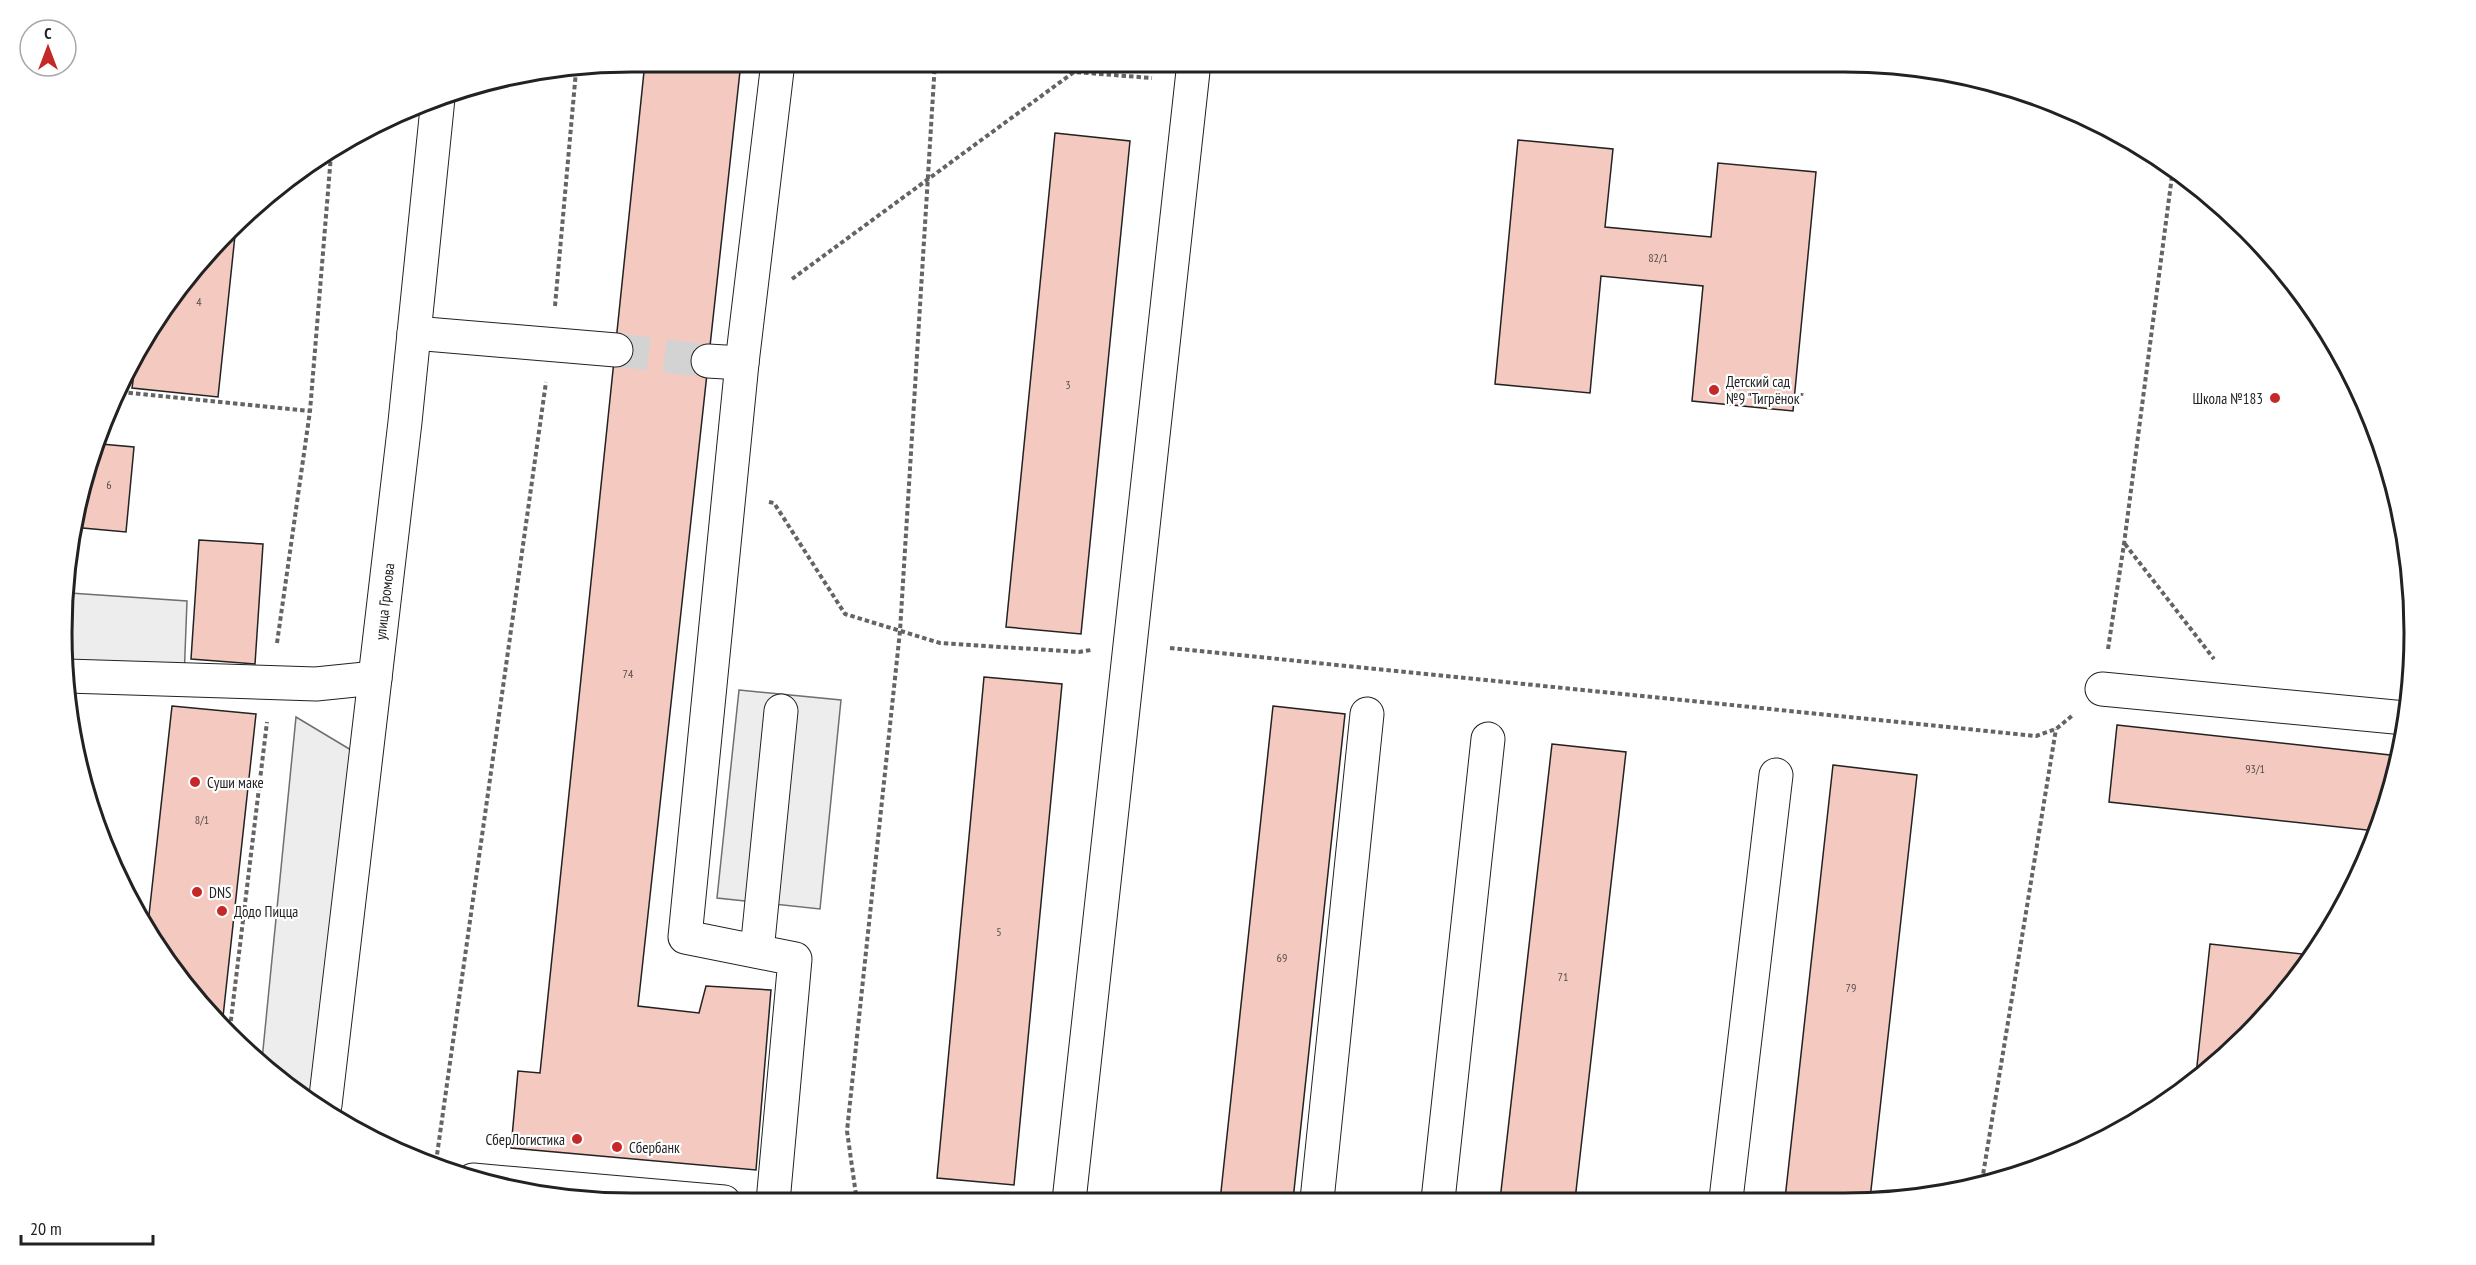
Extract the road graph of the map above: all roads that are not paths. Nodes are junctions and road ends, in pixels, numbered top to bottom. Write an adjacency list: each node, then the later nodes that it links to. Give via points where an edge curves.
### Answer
1 (777, 72): 7 (street)
2 (1192, 72): 21 (street)
3 (437, 108): 4 (street, улица Громова)
4 (414, 333): 5 (street); 9 (street, улица Громова)
5 (616, 350)
6 (708, 361): 7 (street)
7 (742, 363): 16 (street, via 685,937)
8 (74, 676): 9 (street, via 316,684)
9 (375, 678): 17 (street, улица Громова)
10 (2102, 689): 13 (street)
11 (781, 711): 16 (street)
12 (1367, 714): 22 (street)
13 (2397, 717)
14 (1488, 739): 23 (street)
15 (1776, 775): 24 (street)
16 (757, 951): 20 (street, via 795,959)
17 (325, 1102)
18 (553, 1187): 19 (street)
19 (616, 1193)
20 (774, 1193)
21 (1070, 1193)
22 (1318, 1193)
23 (1439, 1193)
24 (1727, 1193)

